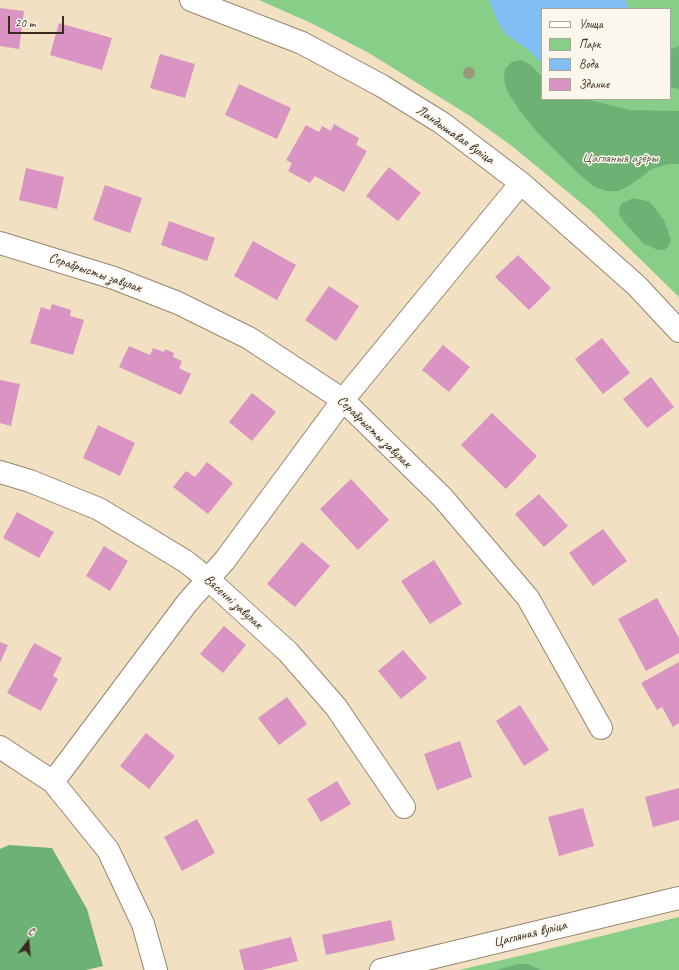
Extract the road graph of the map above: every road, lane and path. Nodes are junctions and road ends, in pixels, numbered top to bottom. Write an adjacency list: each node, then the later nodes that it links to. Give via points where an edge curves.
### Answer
1 (191, 0): 2 (street, Ландышавая вуліца, via 302,43 382,86 442,123)
2 (520, 183): 4 (street, Ландышавая вуліца, via 637,286); 5 (street)
3 (0, 243): 5 (street, Серабрысты завулак, via 114,278 178,303 249,338)
4 (679, 330)
5 (343, 400): 7 (street, via 225,560); 8 (street, Серабрысты завулак, via 443,498 528,598)
6 (0, 472): 7 (street, Вясенні завулак, via 99,508 185,561)
7 (208, 579): 10 (street, via 187,603); 11 (street, Вясенні завулак, via 288,652 331,702)
8 (601, 728)
9 (0, 747): 10 (street)
10 (53, 782): 13 (street, via 108,850 143,924)
11 (404, 807)
12 (679, 898): 14 (street, Цагляная вуліца)
13 (156, 970)
14 (381, 970)

